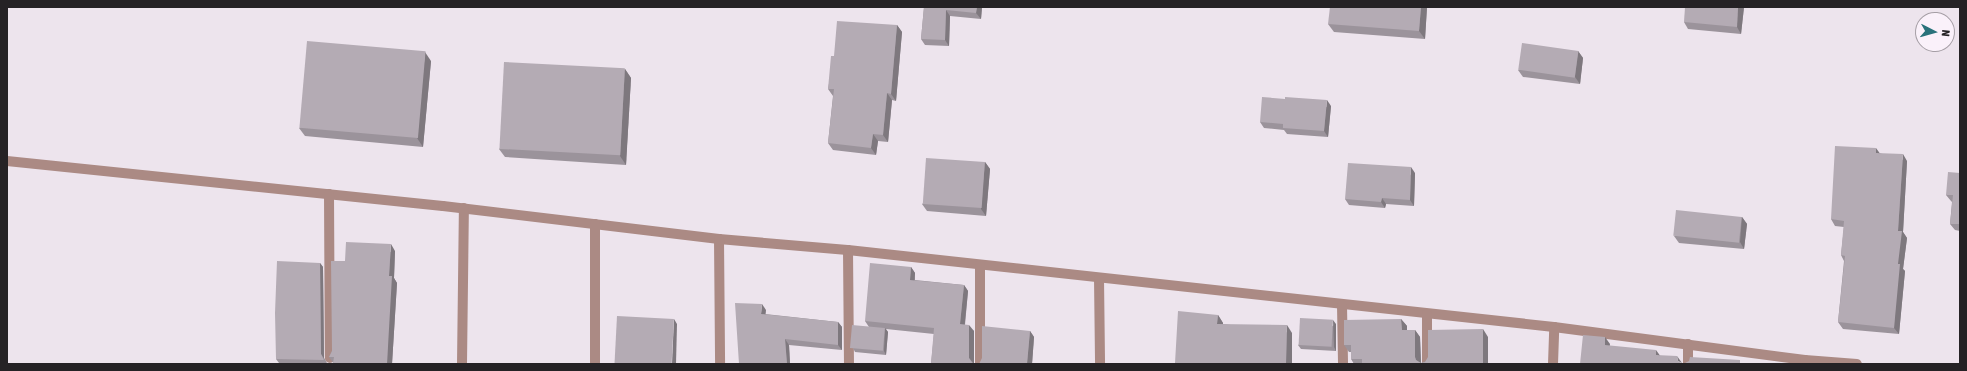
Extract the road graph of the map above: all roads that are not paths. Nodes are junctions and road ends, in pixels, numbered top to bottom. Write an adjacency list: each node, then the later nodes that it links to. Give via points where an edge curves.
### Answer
1 (7, 161): 2 (street)
2 (329, 194): 3 (street); 13 (street)
3 (464, 208): 4 (street); 15 (street)
4 (595, 224): 5 (street); 16 (street)
5 (719, 239): 6 (street); 17 (street)
6 (848, 250): 7 (street); 18 (street)
7 (980, 265): 8 (street); 19 (street)
8 (1099, 278): 9 (street); 20 (street)
9 (1342, 305): 10 (street); 21 (street)
10 (1427, 314): 11 (street); 22 (street)
11 (1554, 327): 12 (street); 23 (street)
12 (1688, 344): 14 (street); 24 (street)
13 (330, 358)
14 (1805, 362): 25 (street)
15 (462, 364)
16 (596, 364)
17 (720, 364)
18 (849, 364)
19 (980, 364)
20 (1100, 364)
21 (1344, 364)
22 (1427, 364)
23 (1553, 364)
24 (1688, 364)
25 (1857, 364)

